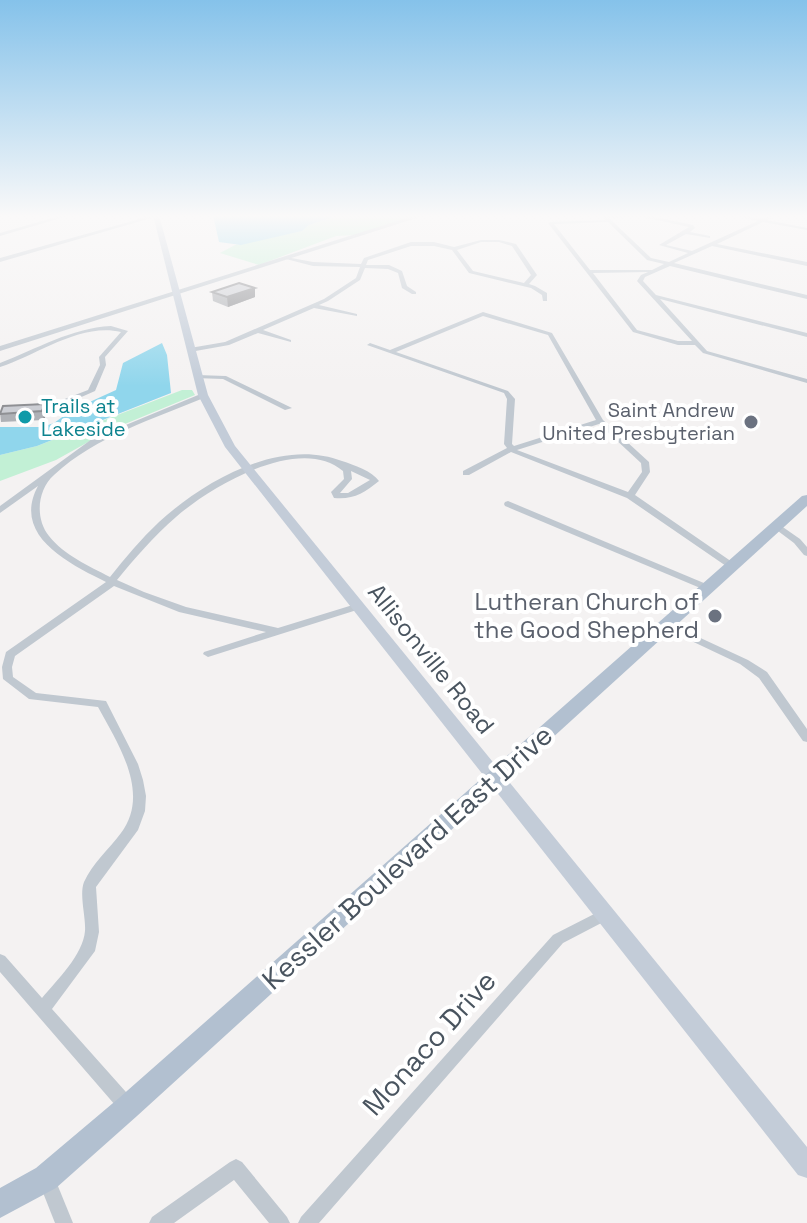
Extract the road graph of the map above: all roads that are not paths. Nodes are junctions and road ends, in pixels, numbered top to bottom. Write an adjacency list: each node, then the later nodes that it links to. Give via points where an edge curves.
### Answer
1 (170, 272): 11 (main road, Allisonville Road)
2 (243, 272): 11 (street)
3 (360, 272): 16 (street, via 358,279)
4 (398, 272): 12 (street, via 404,287)
5 (471, 272): 10 (street)
6 (532, 272): 10 (street)
7 (588, 272): 21 (street, via 635,331)
8 (652, 272): 13 (street, via 640,279)
9 (702, 272): 14 (street)
10 (525, 285): 15 (street, via 543,292)
11 (175, 293): 23 (street); 24 (main road, Allisonville Road)
12 (414, 293)
13 (652, 295): 19 (street); 21 (street)
14 (807, 297)
15 (545, 300)
16 (314, 306): 17 (street); 18 (street)
17 (355, 315)
18 (259, 331): 20 (street); 24 (street)
19 (807, 335)
20 (289, 341)
21 (696, 343): 28 (street, via 705,352)
22 (370, 345): 25 (street)
23 (0, 349)
24 (190, 350): 27 (main road, Allisonville Road)
25 (390, 352): 32 (street, via 483,314 552,335); 33 (street, via 507,393)
26 (0, 365): 30 (street, via 101,327 119,328 125,334 102,357 91,391 58,404)
27 (197, 377): 29 (main road, Allisonville Road); 31 (street, via 224,377)
28 (807, 381)
29 (203, 395): 35 (main road, Allisonville Road); 37 (street, via 98,439)
30 (16, 406)
31 (288, 408)
32 (600, 421): 33 (street); 38 (street, via 645,462 646,472)
33 (511, 449): 36 (street); 38 (street)
34 (340, 464): 34 (street, via 348,479 337,496 350,496 375,481); 35 (street, via 296,456)
35 (248, 471): 45 (street, via 196,497 163,523); 47 (main road, Allisonville Road)
36 (466, 473)
37 (47, 477): 41 (street); 45 (street, via 34,503 40,531 57,550)
38 (630, 496): 44 (street)
39 (807, 499): 42 (main road, Kessler Boulevard East Drive)
40 (508, 504): 46 (street)
41 (0, 510)
42 (777, 526): 43 (street); 44 (main road, Kessler Boulevard East Drive)
43 (807, 553)
44 (732, 566): 46 (main road, Kessler Boulevard East Drive)
45 (112, 581): 49 (street, via 182,612); 55 (street, via 10,654 7,667 8,679 33,696 102,704 126,751 141,799 131,829 89,886 88,951)
46 (708, 588): 48 (main road, Kessler Boulevard East Drive)
47 (356, 607): 49 (street); 52 (main road, Allisonville Road)
48 (666, 625): 51 (street, via 763,675); 52 (main road, Kessler Boulevard East Drive)
49 (275, 631): 50 (street)
50 (208, 654)
51 (807, 738)
52 (494, 780): 53 (main road, Allisonville Road); 56 (main road, Kessler Boulevard East Drive)
53 (604, 915): 57 (main road, Allisonville Road); 63 (street, Monaco Drive, via 558,939)
54 (0, 961): 55 (street)
55 (42, 1010): 56 (street)
56 (128, 1107): 58 (main road, Kessler Boulevard East Drive)
57 (807, 1166)
58 (46, 1178): 59 (main road, Kessler Boulevard East Drive); 60 (street)
59 (0, 1204)
60 (64, 1223)
61 (158, 1223): 62 (street, via 236,1168)
62 (281, 1223)
63 (307, 1223)

